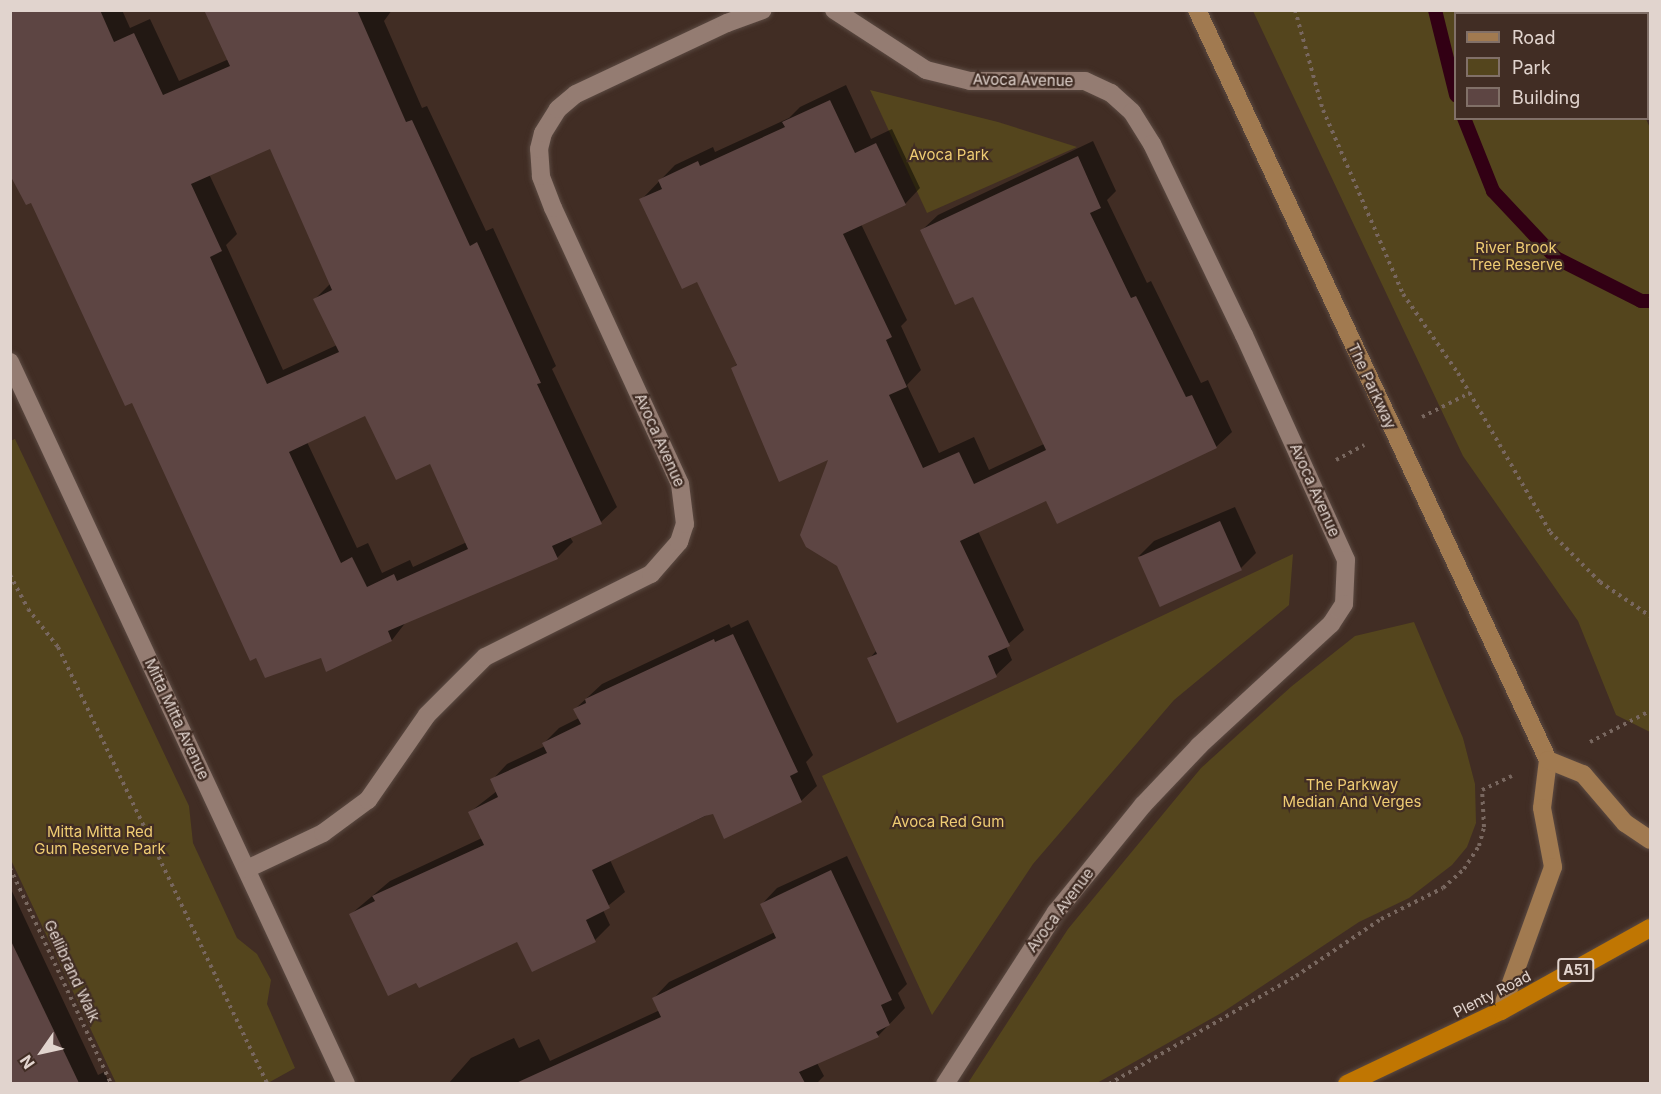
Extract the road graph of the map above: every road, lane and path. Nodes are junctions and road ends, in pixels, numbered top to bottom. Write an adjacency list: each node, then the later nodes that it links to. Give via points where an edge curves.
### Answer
1 (763, 10): 11 (street, Avoca Avenue, via 576,94 558,109 543,133 539,149 541,176 553,208 680,484 685,524 679,542 651,574 485,657 428,715 368,800 323,833)
2 (834, 10): 18 (street, Avoca Avenue, via 926,70 970,81 1085,81 1111,93 1132,112 1152,144 1244,335 1346,560 1344,604 1331,624 1199,746 1143,806 1056,912)
3 (1197, 10): 8 (street, The Parkway)
4 (1295, 10): 7 (path, via 1330,129 1403,294 1458,373 1550,532 1600,582)
5 (11, 365): 11 (street, Mitta Mitta Avenue)
6 (10, 575): 17 (path, via 28,609 62,655)
7 (1650, 615)
8 (1548, 760): 9 (street, via 1583,774 1625,823); 14 (street, via 1542,808 1553,867)
9 (1650, 840)
10 (10, 868): 16 (path, Gellibrand Walk)
11 (248, 869): 15 (street, Mitta Mitta Avenue)
12 (1405, 908): 19 (path, via 1381,919 1296,976)
13 (1650, 928): 14 (highway, Plenty Road / A51)
14 (1501, 1011): 20 (highway, Plenty Road / A51)
15 (340, 1082)
16 (111, 1083)
17 (267, 1083)
18 (945, 1083)
19 (1109, 1083)
20 (1347, 1083)

